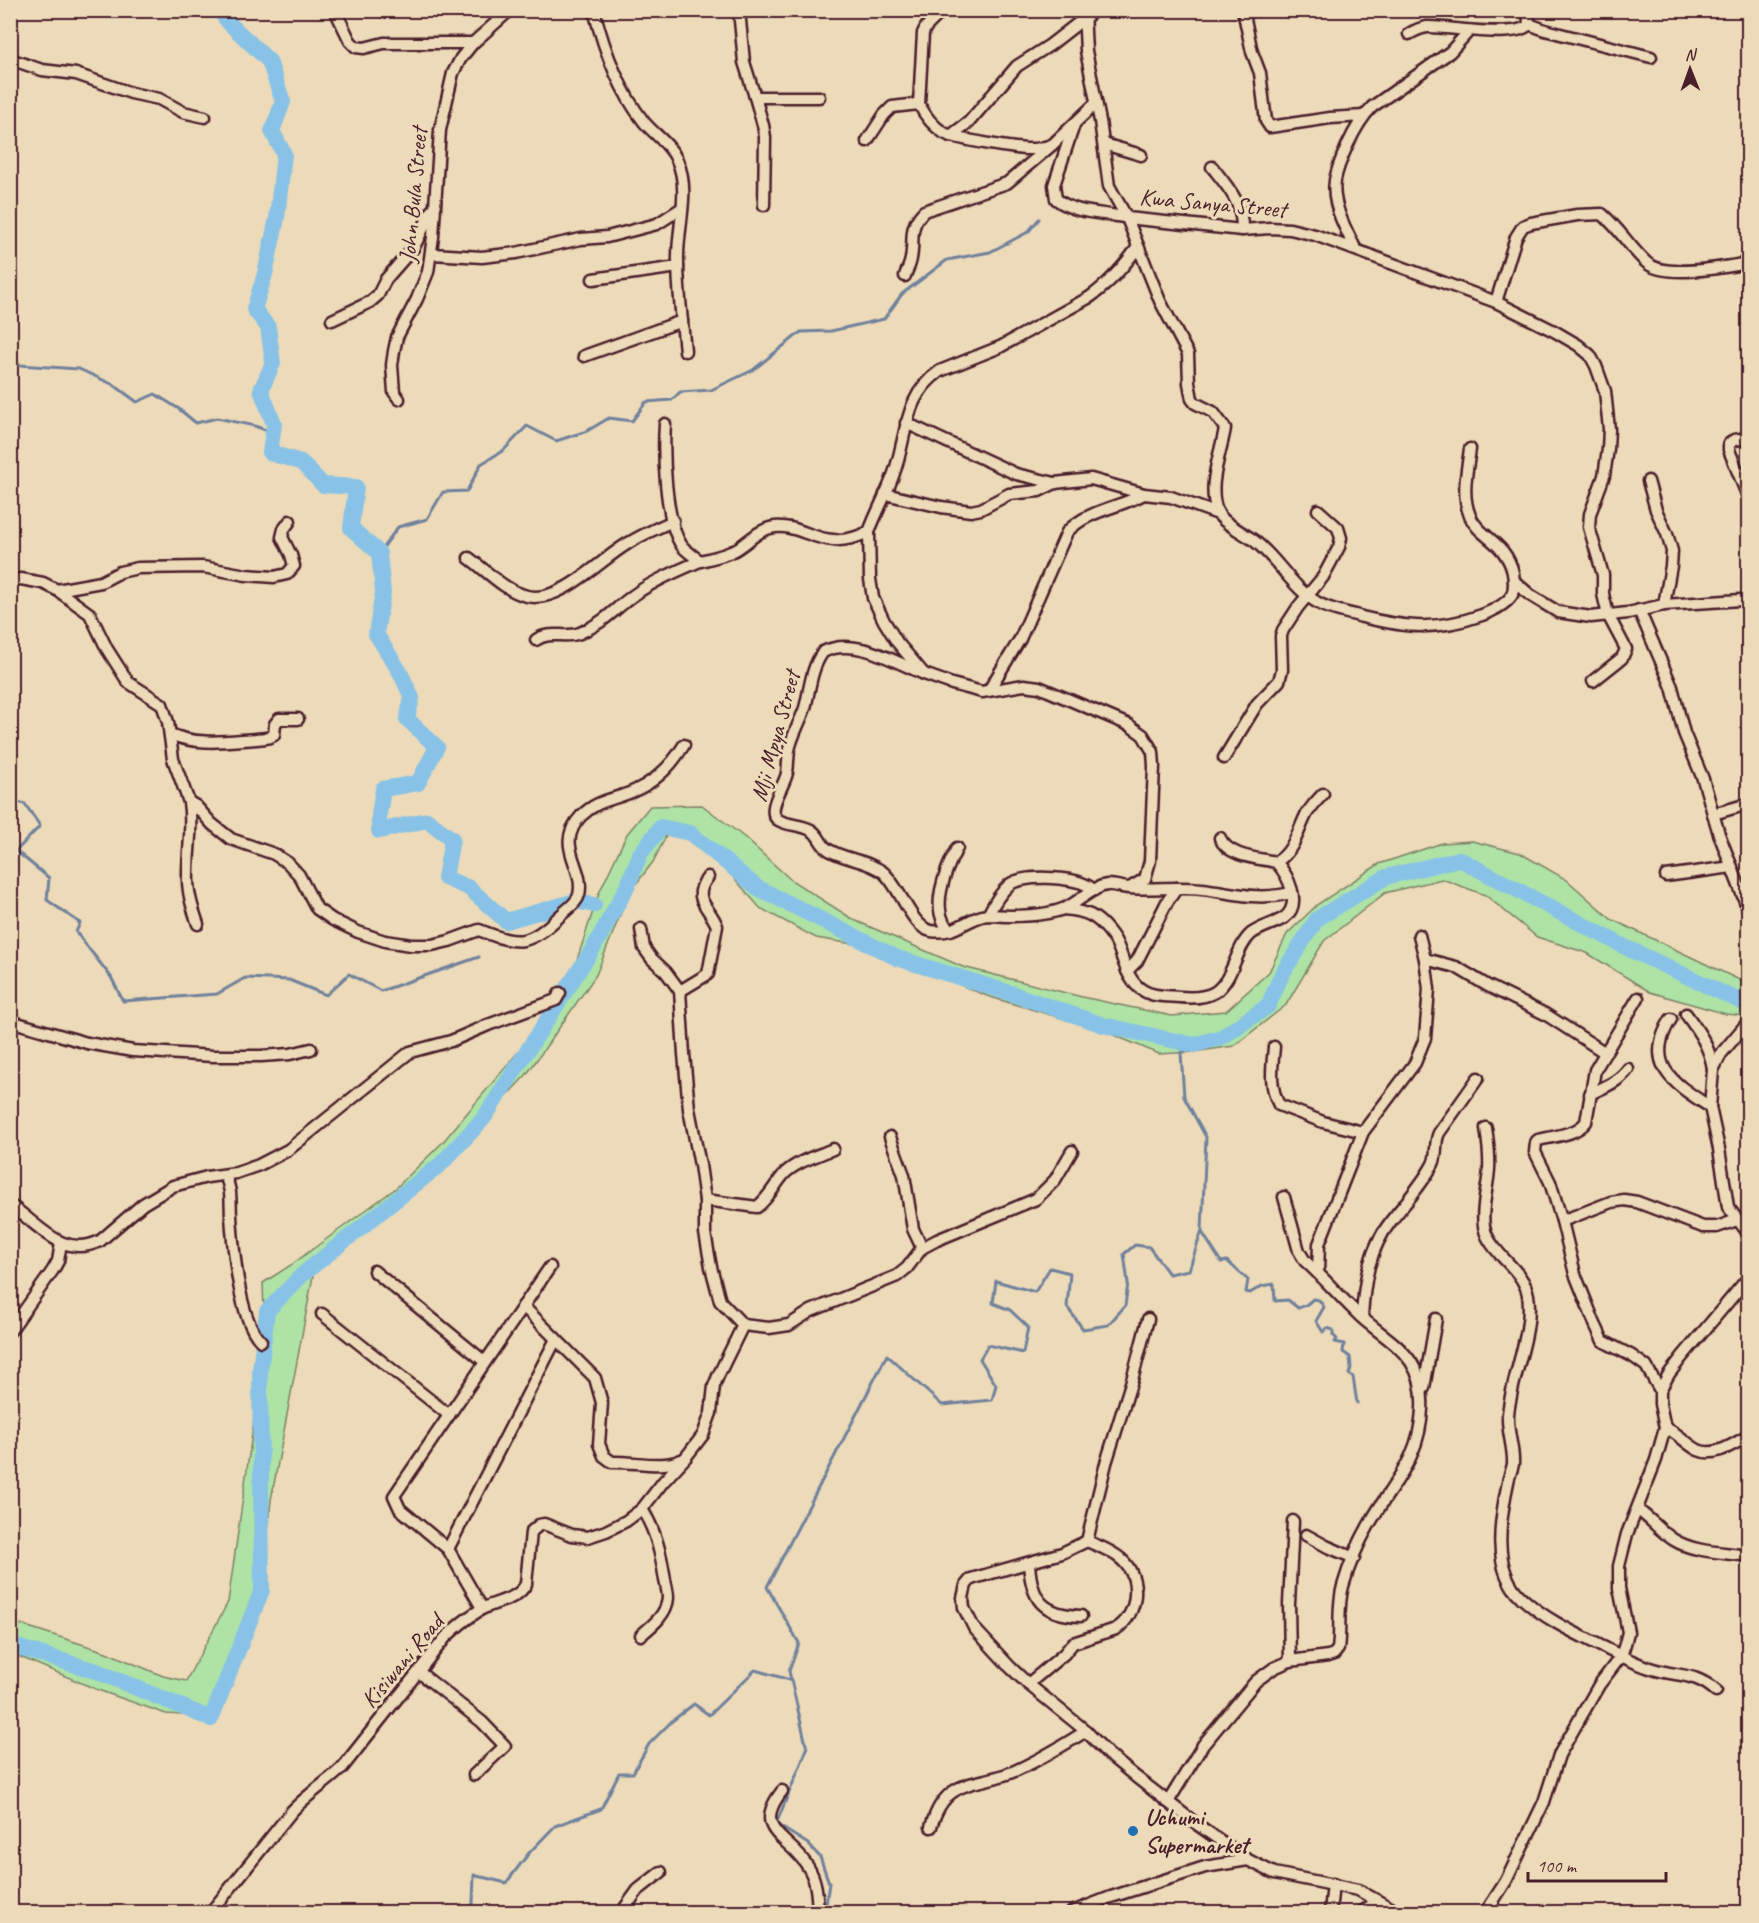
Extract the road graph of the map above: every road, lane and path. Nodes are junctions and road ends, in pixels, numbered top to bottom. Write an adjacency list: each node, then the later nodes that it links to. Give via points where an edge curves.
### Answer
1 (334, 10): 13 (street, via 356,47 384,43)
2 (510, 10): 13 (street, John Bula Street)
3 (594, 10): 31 (street, via 616,75 645,123 678,161)
4 (739, 10): 16 (street, via 744,62)
5 (943, 10): 19 (street, via 923,33)
6 (1095, 10): 9 (street)
7 (1243, 10): 20 (street, via 1270,127)
8 (1528, 10): 10 (street)
9 (1084, 15): 18 (street, Kwa Sanya Street); 23 (street, via 1017,66 969,122)
10 (1529, 24): 11 (street, via 1516,30); 14 (street)
11 (1469, 31): 12 (street, via 1427,27); 20 (street, via 1450,52)
12 (1409, 34)
13 (473, 44): 29 (street, John Bula Street, via 453,73 443,113)
14 (1651, 57)
15 (10, 59): 21 (street, via 42,70 76,74)
16 (755, 97): 17 (street); 30 (street, via 764,125)
17 (819, 97)
18 (1096, 103): 22 (street); 25 (street, Kwa Sanya Street)
19 (920, 104): 23 (street, via 932,122); 24 (street, via 892,107)
20 (1364, 116): 35 (street, via 1334,182 1339,213)
21 (205, 117)
22 (1074, 125): 26 (street); 32 (street, via 1054,185 1056,199 1087,213)
23 (950, 136): 26 (street, via 1024,149)
24 (867, 141)
25 (1104, 144): 27 (street); 32 (street, Kwa Sanya Street, via 1109,186)
26 (1052, 145): 39 (street, via 1007,183 924,211 912,231 911,262)
27 (1141, 155)
28 (1212, 167): 33 (street, via 1236,198 1243,217)
29 (434, 204): 36 (street, John Bula Street); 42 (street, via 414,247 386,279 378,295)
30 (764, 205)
31 (682, 208): 36 (street, via 657,224 608,237 482,257); 38 (street)
32 (1127, 218): 33 (street, Kwa Sanya Street); 34 (street)
33 (1242, 230): 35 (street, Kwa Sanya Street, via 1290,229)
34 (1137, 244): 47 (street, via 1124,266 1090,297 1000,347 932,376 910,408); 57 (street, via 1160,301 1188,354 1192,399 1214,412 1224,428 1214,487)
35 (1356, 250): 41 (street, Kwa Sanya Street)
36 (432, 254): 46 (street, John Bula Street, via 424,284 397,337 392,365 394,392)
37 (1749, 263): 41 (street, via 1688,271 1658,270 1602,214 1576,215 1531,223 1519,231)
38 (678, 267): 40 (street); 43 (street)
39 (904, 276)
40 (593, 279)
41 (1496, 302): 70 (street, Kwa Sanya Street, via 1578,345 1590,355 1605,391 1608,449 1589,527 1603,575)
42 (332, 320)
43 (682, 321): 44 (street); 45 (street)
44 (685, 351)
45 (584, 356)
46 (399, 399)
47 (906, 423): 52 (street, via 1016,474); 53 (street)
48 (665, 424): 59 (street, via 664,450)
49 (1749, 438): 55 (street, via 1734,440 1729,450)
50 (1470, 449): 64 (street, via 1465,484 1469,516 1504,552)
51 (1647, 481): 68 (street, via 1672,552)
52 (1056, 483): 53 (street, via 1009,494 971,511); 54 (street, via 1091,479)
53 (885, 494): 60 (street)
54 (1144, 494): 57 (street, via 1171,497); 74 (street, via 1089,516 1067,532 1020,639)
55 (1749, 497)
56 (1318, 510): 66 (street, via 1338,528 1341,538 1328,569)
57 (1218, 514): 66 (street, via 1260,545)
58 (290, 521): 65 (street, via 282,537 294,566 280,577 203,567 138,568 101,582)
59 (673, 521): 61 (street, via 628,543 559,592 538,597 511,590); 62 (street, via 681,544)
60 (869, 532): 62 (street, via 831,540 776,527 761,530 734,551); 72 (street, via 873,598 897,642)
61 (469, 558)
62 (700, 561): 71 (street, via 657,581 609,617 578,634 545,635)
63 (10, 580): 65 (street, via 43,583)
64 (1514, 581): 66 (street, via 1512,595 1504,604 1471,618 1431,627 1407,627 1336,610); 70 (street, via 1558,612)
65 (57, 590): 76 (street, via 90,614 128,682 162,704)
66 (1306, 595): 78 (street, via 1281,636 1279,681 1257,704)
67 (1749, 602): 68 (street)
68 (1664, 605): 69 (street)
69 (1639, 610): 70 (street); 82 (street, via 1672,687)
70 (1608, 615): 73 (street, Kwa Sanya Street, via 1626,649 1622,658)
71 (536, 640)
72 (924, 674): 74 (street, via 982,692); 98 (street, Mji Mpya Street, via 859,648 839,646 823,652 815,666 789,750 787,775 773,812 780,821 812,830 828,850 883,872 923,928)
73 (1593, 681)
74 (989, 690): 89 (street, via 1040,687 1129,725 1143,735 1153,752 1154,766 1150,861 1145,879)
75 (298, 719): 76 (street, via 279,719 274,735 267,739 200,742)
76 (170, 734): 80 (street, via 173,759)
77 (684, 745): 80 (street, via 673,763 647,784 592,806 579,819 570,836 570,855 580,892 576,901 541,933 511,941 479,930 432,945 385,941 350,928 317,909 288,863 231,839)
78 (1224, 758)
79 (1323, 794): 85 (street, via 1308,813 1294,843)
80 (189, 802): 96 (street, via 190,901)
81 (1749, 804): 82 (street)
82 (1713, 814): 86 (street)
83 (1220, 838): 85 (street, via 1230,850)
84 (957, 848): 98 (street, via 942,887 941,915)
85 (1276, 862): 92 (street)
86 (1732, 867): 87 (street); 94 (street)
87 (1666, 876)
88 (708, 877): 102 (street, via 702,885 702,902 717,926 708,974)
89 (1128, 888): 90 (street); 91 (street, via 1107,885)
90 (1177, 888): 92 (street, via 1255,897); 101 (street, via 1137,961)
91 (1094, 890): 93 (street); 95 (street, via 1069,880 1015,881)
92 (1292, 893): 101 (street, via 1290,911 1251,935 1215,992 1202,997 1153,995 1143,990)
93 (1063, 909): 95 (street, via 1021,916); 101 (street, via 1090,915 1100,923 1115,939)
94 (1749, 909)
95 (988, 915): 98 (street)
96 (198, 924)
97 (641, 929): 102 (street, via 644,948)
98 (950, 930)
99 (1419, 935): 100 (street)
100 (1425, 959): 111 (street, via 1456,967 1545,1014); 118 (street, via 1429,989 1425,1038 1415,1063)
101 (1127, 971)
102 (680, 991): 124 (street, via 689,1109)
103 (560, 993): 122 (street, via 550,1003 451,1041 410,1052 288,1150)
104 (1638, 998): 111 (street)
105 (1686, 1014): 113 (street, via 1704,1040)
106 (1671, 1019): 116 (street, via 1662,1034 1661,1062 1676,1084)
107 (10, 1021): 110 (street, via 87,1043 133,1051 261,1056)
108 (1749, 1022): 113 (street, via 1721,1054)
109 (1274, 1047): 118 (street, via 1273,1089 1279,1105)
110 (311, 1049)
111 (1604, 1052): 115 (street)
112 (1628, 1069): 115 (street, via 1617,1080)
113 (1713, 1070): 116 (street)
114 (1478, 1078): 137 (street, via 1439,1133 1433,1163 1383,1233 1366,1275)
115 (1590, 1094): 127 (street, via 1582,1127 1536,1142 1535,1152 1550,1182)
116 (1710, 1107): 126 (street, via 1728,1207)
117 (1486, 1128): 163 (street, via 1490,1155 1486,1235 1521,1278 1528,1293 1529,1310 1508,1418 1513,1466 1501,1530 1505,1574 1536,1610)
118 (1363, 1132): 133 (street, via 1319,1244)
119 (890, 1137): 130 (street, via 904,1175 913,1229)
120 (833, 1149): 124 (street, via 794,1166 758,1207)
121 (1072, 1151): 130 (street, via 1055,1180 1036,1199)
122 (225, 1176): 129 (street, via 173,1185 93,1245 75,1247); 143 (street, via 231,1192 239,1281 251,1326)
123 (1284, 1197): 133 (street, via 1299,1251)
124 (705, 1200): 140 (street, via 705,1233 715,1286 720,1301)
125 (10, 1205): 129 (street)
126 (1737, 1220): 127 (street, via 1703,1227 1624,1200); 128 (street)
127 (1562, 1221): 145 (street, via 1582,1296 1603,1341 1646,1366)
128 (1749, 1233)
129 (61, 1243): 141 (street, via 58,1261)
130 (922, 1248): 140 (street, via 897,1276 811,1311 789,1325)
131 (550, 1267): 135 (street)
132 (374, 1271): 144 (street)
133 (1318, 1272): 137 (street)
134 (1749, 1278): 145 (street)
135 (524, 1306): 142 (street); 144 (street)
136 (322, 1314): 147 (street)
137 (1362, 1317): 146 (street, via 1410,1360)
138 (1148, 1319): 155 (street)
139 (1436, 1319): 146 (street)
140 (743, 1325): 150 (street, Kisiwani Road, via 714,1386 708,1426)
141 (10, 1330)
142 (556, 1340): 150 (street, via 595,1378 602,1403 599,1444 604,1456 612,1462 670,1465); 156 (street)
143 (261, 1341)
144 (485, 1362): 147 (street)
145 (1660, 1390): 148 (street)
146 (1422, 1395): 158 (street, via 1421,1428 1414,1451 1368,1525)
147 (449, 1415): 156 (street, via 394,1496 400,1509)
148 (1665, 1428): 149 (street, via 1698,1450 1708,1452 1726,1449); 152 (street)
149 (1749, 1436)
150 (686, 1457): 151 (street, Kisiwani Road)
151 (642, 1509): 160 (street, Kisiwani Road, via 626,1521 588,1537 572,1535 548,1524 539,1525 530,1537 526,1584 512,1597); 162 (street, via 657,1539 668,1600 654,1625)
152 (1638, 1510): 157 (street, via 1681,1544); 163 (street, via 1619,1566 1628,1632)
153 (1293, 1521): 164 (street)
154 (1306, 1535): 158 (street)
155 (1087, 1541): 159 (street); 166 (street, via 1122,1559 1135,1586 1133,1607 1121,1626 1073,1643)
156 (448, 1549): 160 (street)
157 (1749, 1556)
158 (1354, 1557): 164 (street, via 1340,1600 1338,1649 1328,1656)
159 (1029, 1563): 161 (street, via 1032,1588 1041,1602 1064,1616); 166 (street, via 971,1579 963,1598 974,1628)
160 (483, 1608): 165 (street, Kisiwani Road, via 445,1638)
161 (1081, 1616)
162 (641, 1635)
163 (1621, 1656): 167 (street, via 1654,1670 1706,1682); 184 (street, via 1599,1685 1559,1755 1544,1802 1506,1881)
164 (1290, 1661): 171 (street, via 1256,1682 1235,1705 1203,1745)
165 (419, 1672): 169 (street, via 482,1722 505,1746); 177 (street, Kisiwani Road, via 342,1767 292,1811)
166 (1028, 1684): 168 (street)
167 (1716, 1691)
168 (1086, 1731): 171 (street); 172 (street, via 1017,1770 961,1786 944,1800)
169 (474, 1775)
170 (782, 1791): 179 (street, via 771,1807 769,1822 808,1866 815,1882)
171 (1168, 1802): 173 (street)
172 (931, 1827)
173 (1248, 1860): 175 (street, via 1274,1873); 180 (street, via 1205,1867)
174 (661, 1872): 178 (street, via 638,1890)
175 (1333, 1884): 176 (street); 181 (street)
176 (1377, 1900): 182 (street); 183 (street)
177 (211, 1912)
178 (622, 1912)
179 (818, 1912)
180 (1072, 1912)
181 (1330, 1912)
182 (1362, 1912)
183 (1398, 1912)
184 (1486, 1912)

